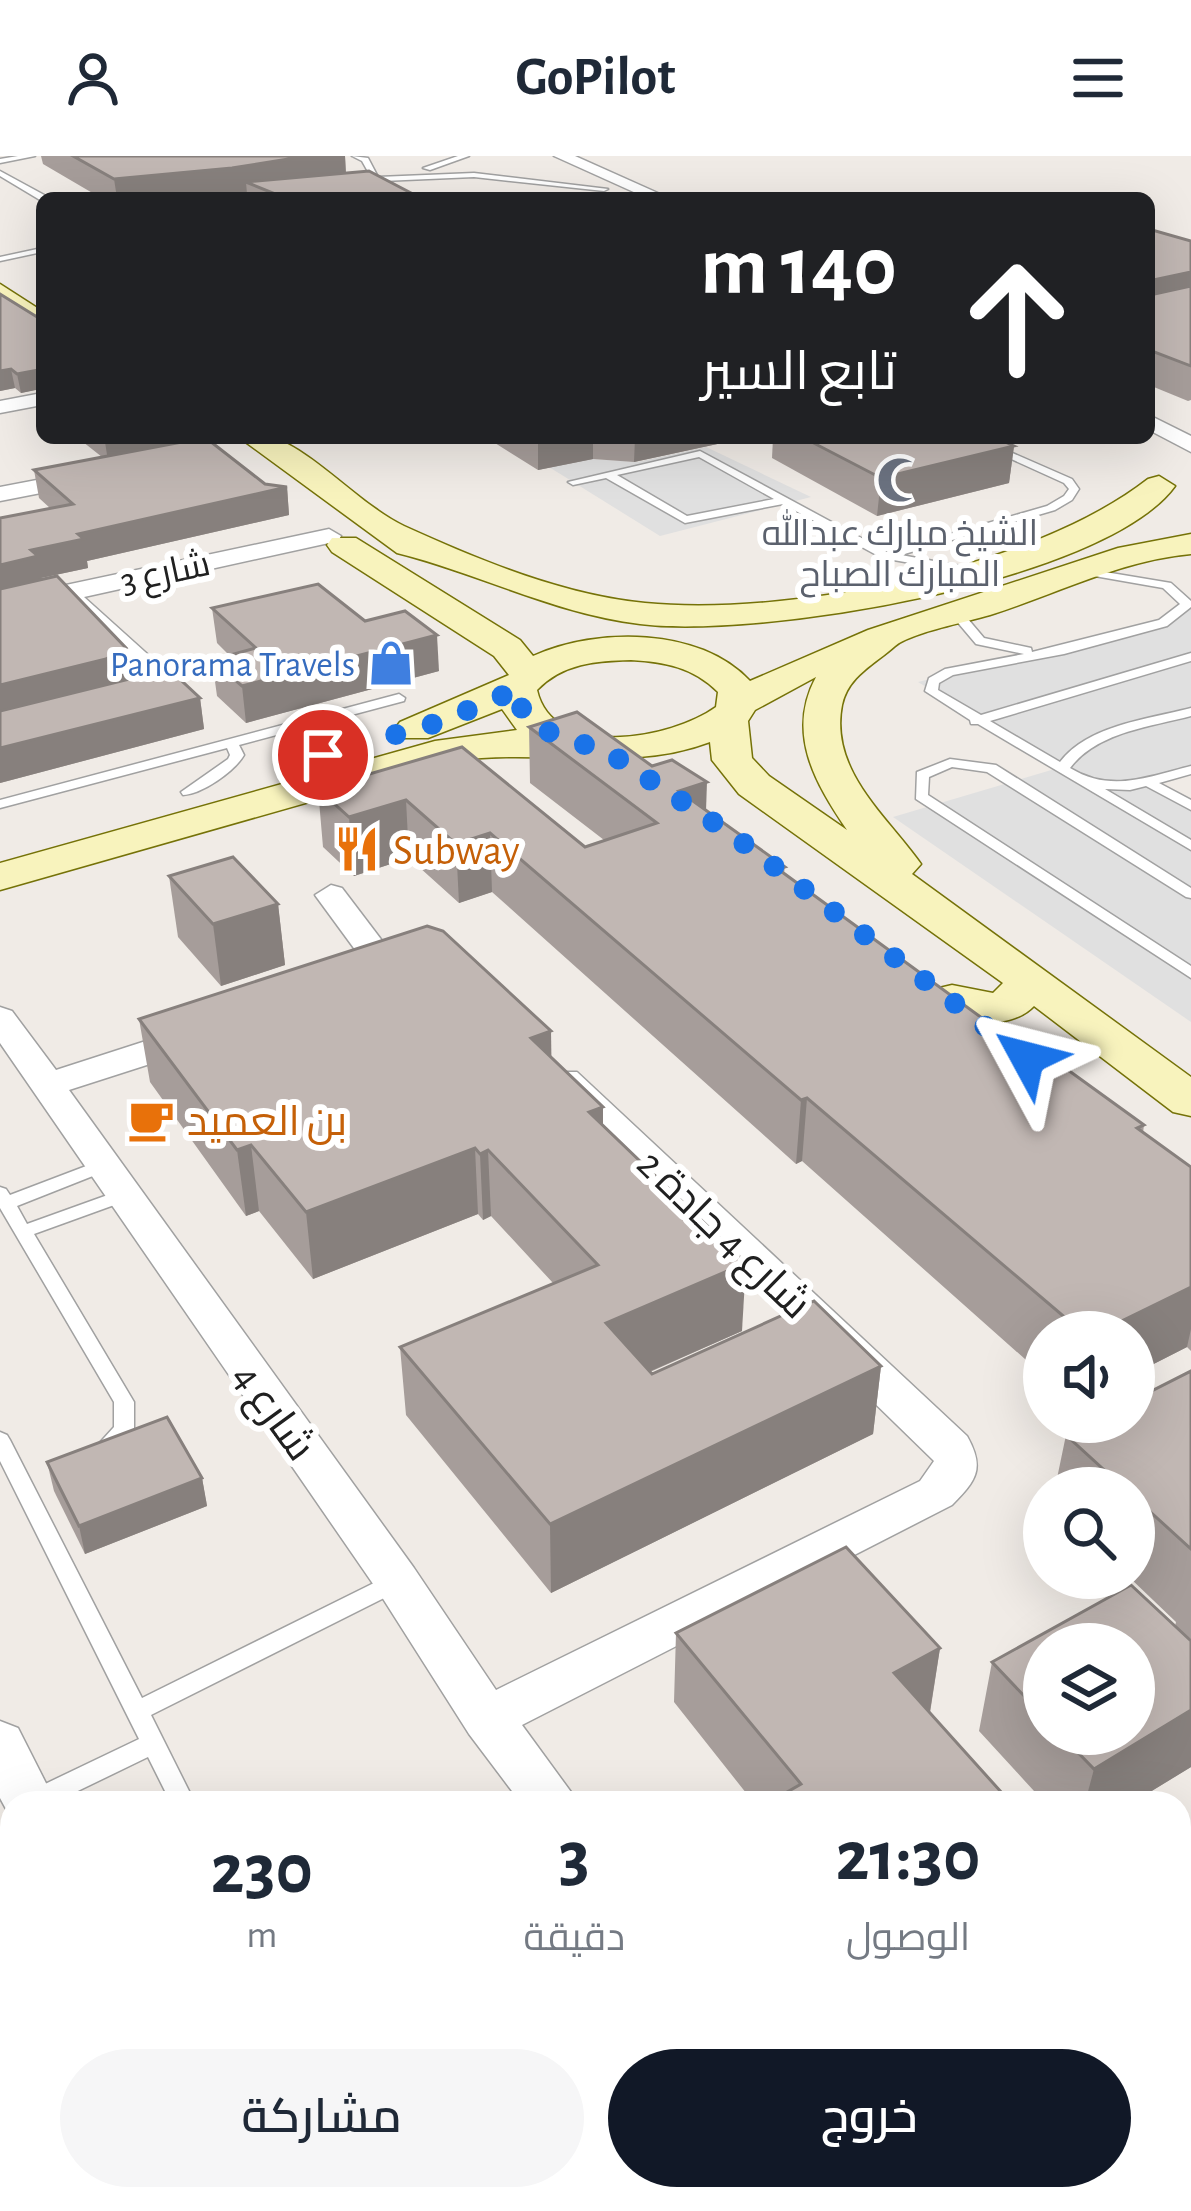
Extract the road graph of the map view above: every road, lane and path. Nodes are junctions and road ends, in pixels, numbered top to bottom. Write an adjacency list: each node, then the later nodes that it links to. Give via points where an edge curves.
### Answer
1 (31, 156): 5 (lane)
2 (356, 156): 9 (lane)
3 (465, 156): 9 (lane)
4 (562, 156): 13 (street)
5 (16, 157): 6 (lane)
6 (0, 161)
7 (542, 163): 11 (street)
8 (0, 172): 14 (lane)
9 (375, 178): 10 (lane); 11 (lane, via 501,176)
10 (354, 181)
11 (604, 189): 12 (street)
12 (611, 192)
13 (648, 192)
14 (36, 194)
15 (36, 251): 16 (lane)
16 (0, 260): 17 (main road)
17 (28, 279)
18 (0, 293): 19 (main road)
19 (36, 319)
20 (36, 400): 21 (street)
21 (0, 407)
22 (1155, 408): 23 (street)
23 (1191, 423)
24 (1155, 425): 27 (street)
25 (263, 444): 36 (main road)
26 (984, 444): 40 (lane, via 1074,489 1068,499)
27 (1191, 445)
28 (1191, 467): 32 (main road)
29 (107, 473): 33 (street)
30 (607, 474): 31 (lane); 34 (lane, via 700,454); 34 (lane, via 685,520)
31 (573, 482)
32 (1159, 486): 37 (main road, via 1157,502); 41 (main road, via 1094,531)
33 (0, 494)
34 (786, 500): 40 (lane)
35 (291, 508): 38 (main road)
36 (378, 527): 41 (main road, via 549,595 689,617 800,607); 47 (main road, via 524,620)
37 (1191, 529)
38 (329, 536): 43 (street, شارع 3); 50 (main road, via 506,648)
39 (1191, 544): 42 (main road, via 1148,548)
40 (886, 556): 41 (lane)
41 (978, 572): 47 (main road, via 728,646)
42 (1087, 572): 45 (lane, via 1167,585); 46 (main road)
43 (68, 592): 44 (street, شارع 3); 52 (street, via 150,669 137,694)
44 (0, 607)
45 (1187, 609): 48 (lane)
46 (939, 620): 48 (lane, via 996,647); 53 (main road, via 810,662); 71 (main road, via 847,665 832,682 824,706 828,759 856,820)
47 (644, 650): 50 (main road, via 562,658); 53 (main road, via 685,656 727,676 737,690)
48 (1064, 650): 55 (lane, via 933,681 936,696)
49 (1191, 657): 55 (lane)
50 (524, 682): 57 (main road, via 517,701 532,724); 63 (main road, via 440,722)
51 (399, 698): 56 (lane)
52 (82, 710)
53 (733, 712): 57 (main road, via 712,731 663,746); 71 (main road, via 732,760 742,774)
54 (1191, 712): 58 (lane, via 1096,742 1070,755)
55 (976, 721): 58 (lane)
56 (231, 742): 63 (lane, via 234,761); 64 (lane)
57 (587, 745): 62 (main road); 68 (main road, via 500,742 448,750)
58 (1061, 770): 60 (lane)
59 (1191, 770): 61 (lane)
60 (1080, 781): 61 (lane); 67 (lane)
61 (1150, 783): 65 (lane)
62 (656, 784)
63 (188, 792): 66 (main road)
64 (0, 804)
65 (1191, 806)
66 (0, 844)
67 (1191, 846)
68 (0, 877)
69 (1191, 894): 73 (lane, via 991,768 950,764 922,775 921,796 942,812)
70 (331, 896): 74 (street)
71 (963, 930): 75 (main road)
72 (440, 972): 74 (street)
73 (1191, 973)
74 (390, 974): 76 (street)
75 (1032, 981): 79 (main road); 79 (main road, via 1006,1008 982,1008 934,986 1027,1058 1027,1038 1038,1031)
76 (347, 988)
77 (0, 1018): 81 (street, شارع 4)
78 (240, 1023): 81 (street)
79 (1095, 1031): 82 (main road)
80 (528, 1046): 90 (street, شارع 4 جادة 2, via 957,1461 949,1485 936,1493)
81 (47, 1084): 83 (street, شارع 4)
82 (1191, 1101)
83 (112, 1181): 84 (lane); 85 (lane); 88 (street, شارع 4)
84 (3, 1198): 85 (lane)
85 (22, 1232): 87 (lane, via 128,1414 113,1443)
86 (0, 1440): 89 (lane, via 32,1480)
87 (78, 1461)
88 (397, 1581): 89 (lane); 90 (street, شارع 4)
89 (137, 1711): 92 (lane)
90 (487, 1720): 96 (street, شارع 4)
91 (0, 1743): 93 (street)
92 (153, 1743): 94 (lane); 95 (lane)
93 (23, 1791)
94 (54, 1791)
95 (177, 1791)
96 (543, 1791)

